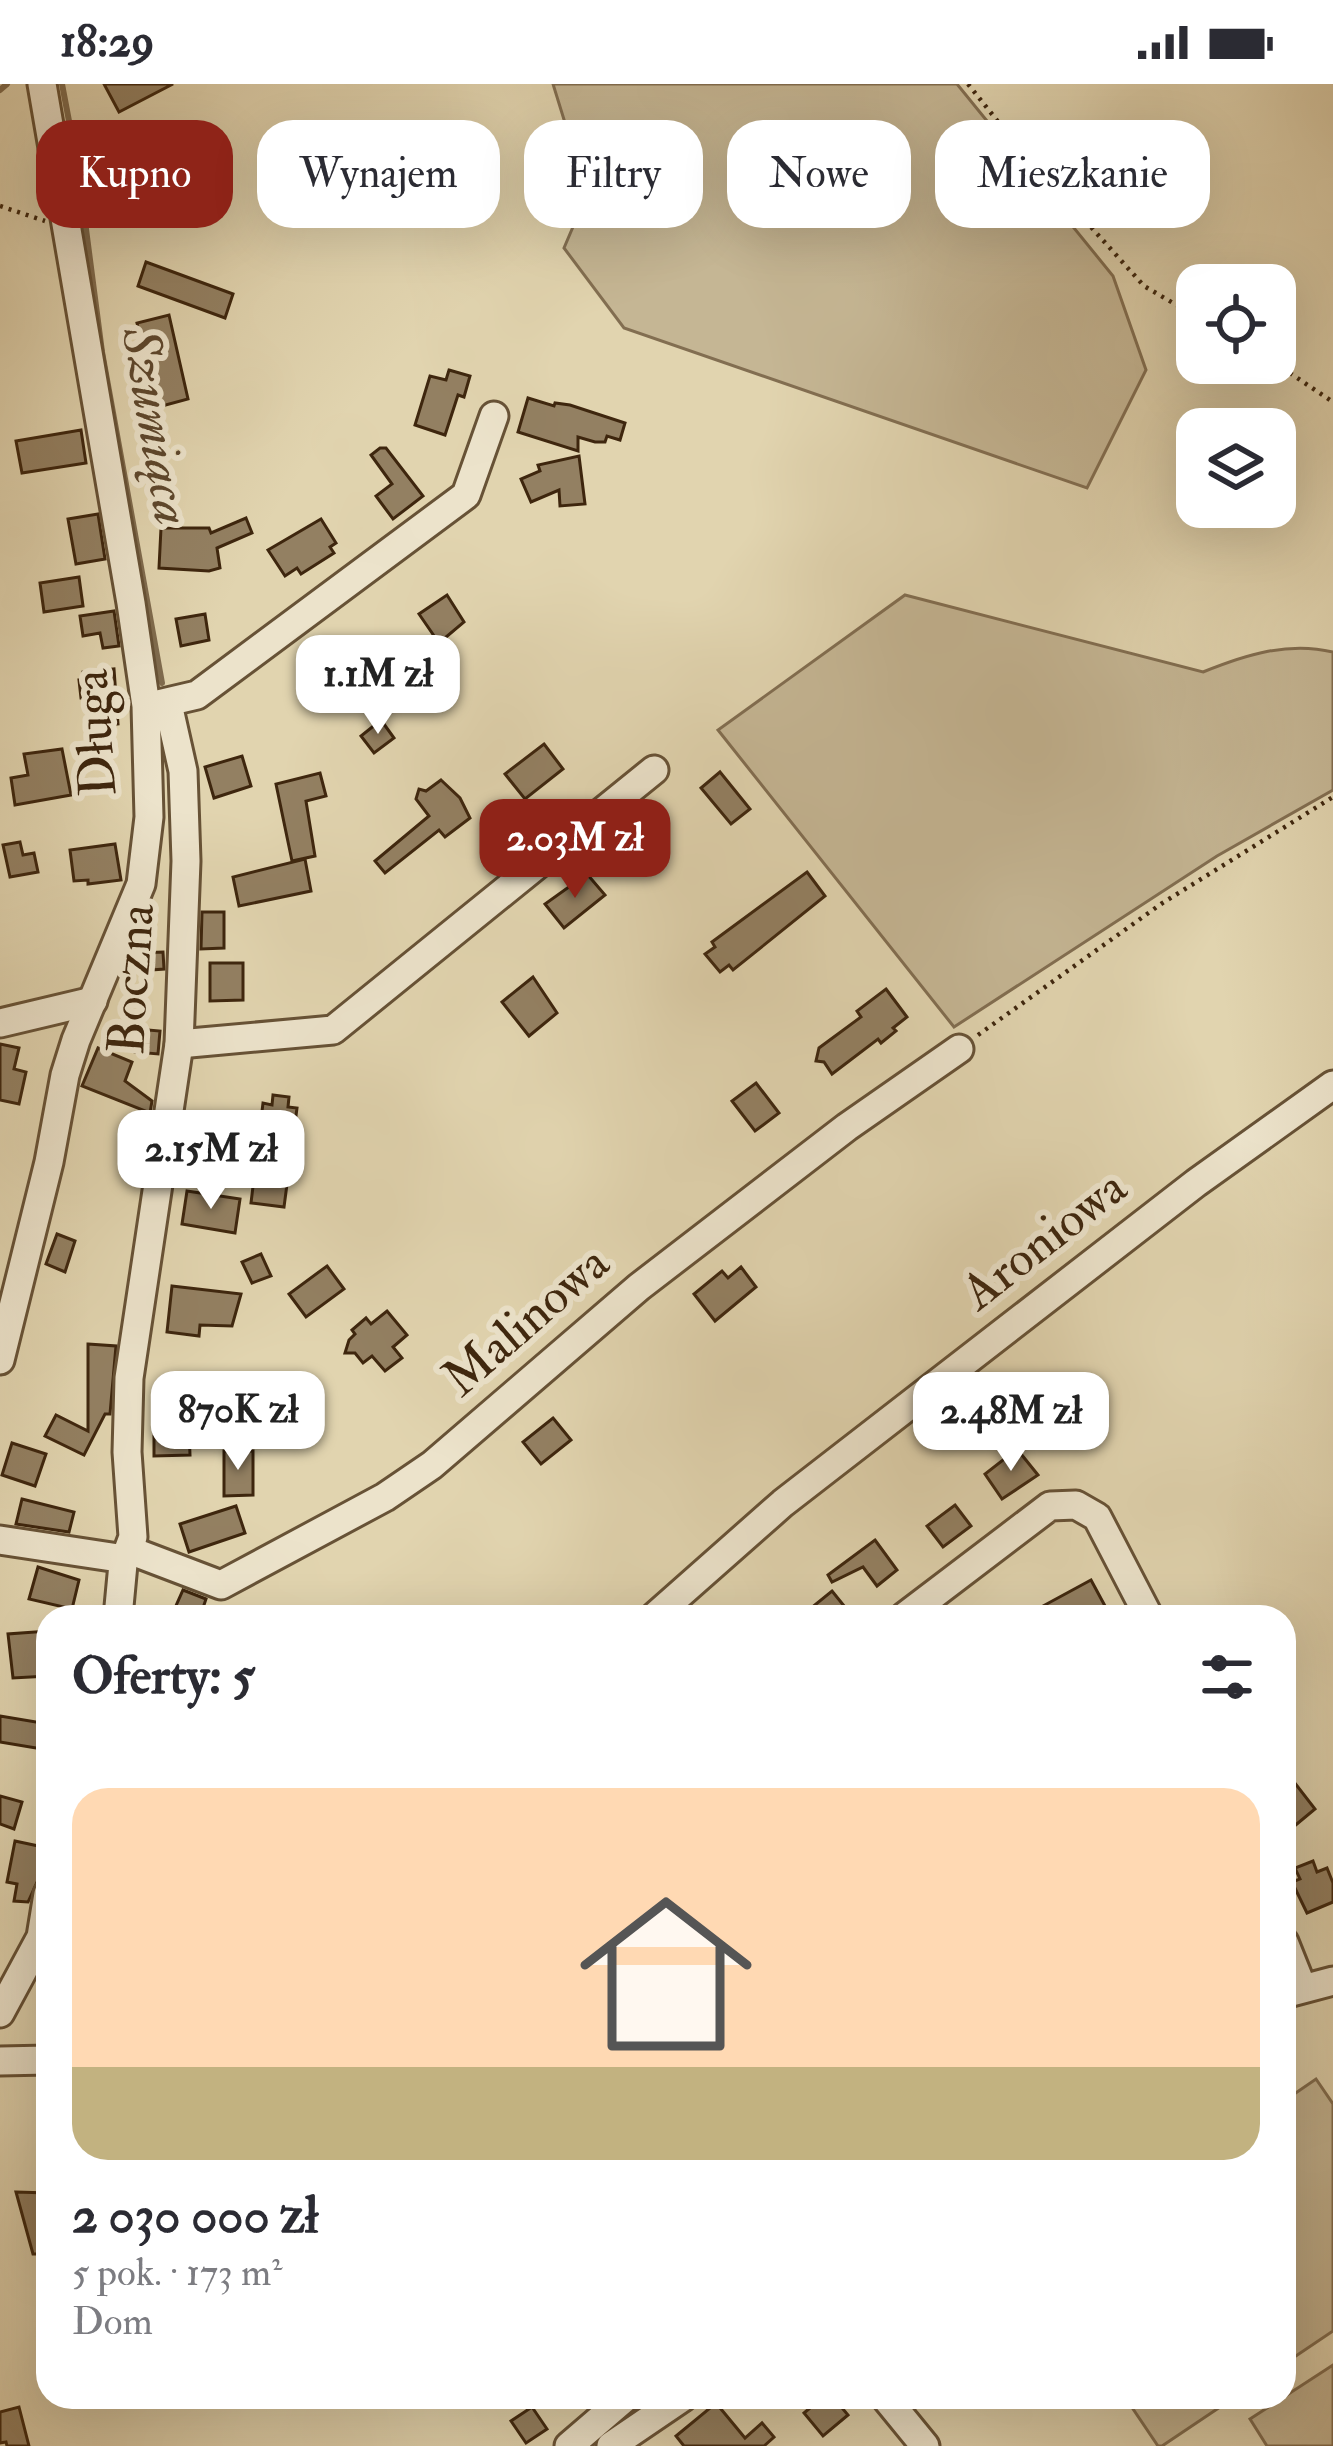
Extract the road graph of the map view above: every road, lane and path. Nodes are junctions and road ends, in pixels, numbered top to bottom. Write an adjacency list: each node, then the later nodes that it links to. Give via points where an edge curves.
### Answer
1 (42, 84): 4 (street, Długa)
2 (968, 84): 5 (path, via 1144,286)
3 (0, 206): 4 (path)
4 (67, 229): 9 (street, Długa)
5 (1176, 305)
6 (1296, 377): 7 (path)
7 (1333, 402)
8 (494, 416): 9 (street, via 466,495 197,695)
9 (157, 705): 12 (street, Długa, via 146,859); 14 (street, Boczna, via 183,770)
10 (654, 770): 14 (street, via 333,1030)
11 (1333, 797): 15 (path, via 1161,904)
12 (94, 1001): 13 (street); 17 (street, Długa, via 65,1075)
13 (0, 1023)
14 (179, 1044): 19 (street, Boczna, via 129,1378)
15 (959, 1048): 19 (street, Malinowa, via 732,1214 385,1497 221,1585)
16 (1333, 1085): 21 (street, Aroniowa, via 801,1489)
17 (0, 1360)
18 (0, 1540): 19 (street, Malinowa)
19 (127, 1555): 20 (street, Boczna)
20 (120, 1605)
21 (668, 1605)
22 (920, 1605): 23 (street, via 1050,1506 1076,1505 1097,1517)
23 (1144, 1605)
24 (36, 1945): 27 (street)
25 (1333, 1981): 26 (street)
26 (1296, 1989)
27 (0, 2013)
28 (36, 2060): 29 (street)
29 (0, 2061)
30 (612, 2409): 33 (street)
31 (665, 2409): 34 (street)
32 (895, 2409): 35 (street)
33 (569, 2446)
34 (611, 2446)
35 (925, 2446)

